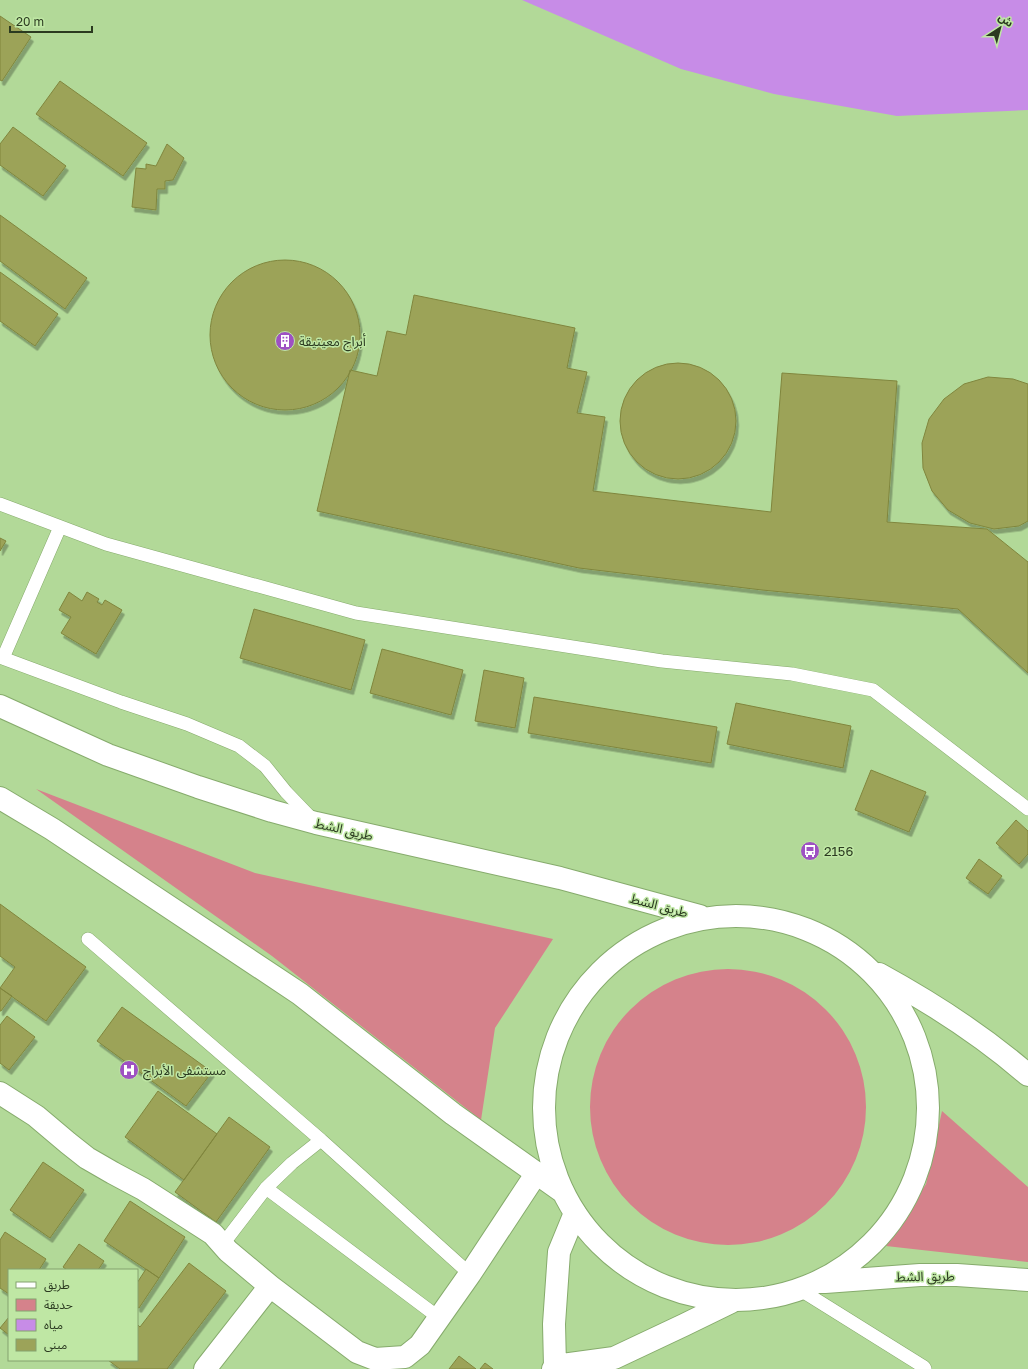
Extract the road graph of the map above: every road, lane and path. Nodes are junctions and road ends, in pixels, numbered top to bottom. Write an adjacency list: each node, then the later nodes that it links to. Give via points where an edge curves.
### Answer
1 (0, 504): 2 (lane)
2 (60, 527): 3 (lane); 6 (lane, via 106,544 356,613 662,661 792,674 873,690)
3 (1, 657): 7 (lane, via 187,724 239,746 265,766)
4 (0, 706): 7 (main road, طريق الشط, via 108,755 198,787)
5 (0, 798): 14 (main road, via 59,833 300,994 453,1114)
6 (1028, 809)
7 (316, 823): 8 (main road, طريق الشط, via 560,878)
8 (700, 916): 10 (main road, via 742,916 788,923 831,941); 16 (main road, via 655,934 618,956 587,987 563,1023 549,1064 544,1107 548,1150)
9 (88, 939): 13 (lane)
10 (869, 969): 11 (main road, via 970,1028); 21 (main road, via 899,1005 919,1047 929,1092 927,1138 915,1183 892,1224 860,1257)
11 (1028, 1075)
12 (0, 1094): 18 (main road, via 36,1116 87,1158 143,1189 213,1234)
13 (321, 1140): 15 (lane); 19 (lane)
14 (536, 1174): 16 (main road); 19 (main road)
15 (266, 1188): 18 (lane); 25 (lane)
16 (563, 1192): 17 (main road)
17 (575, 1213): 24 (main road, via 605,1249 642,1276 685,1294); 28 (main road, via 559,1252)
18 (223, 1244): 22 (main road)
19 (470, 1274): 25 (main road)
20 (1028, 1280): 21 (main road, طريق الشط, via 927,1275)
21 (821, 1282): 23 (main road)
22 (270, 1286): 26 (main road, via 357,1352 375,1359); 29 (main road)
23 (799, 1289): 24 (main road); 30 (lane)
24 (731, 1302): 27 (main road)
25 (438, 1317): 26 (main road, via 420,1345)
26 (401, 1363)
27 (610, 1364): 28 (main road)
28 (554, 1367)
29 (205, 1369)
30 (925, 1369)

